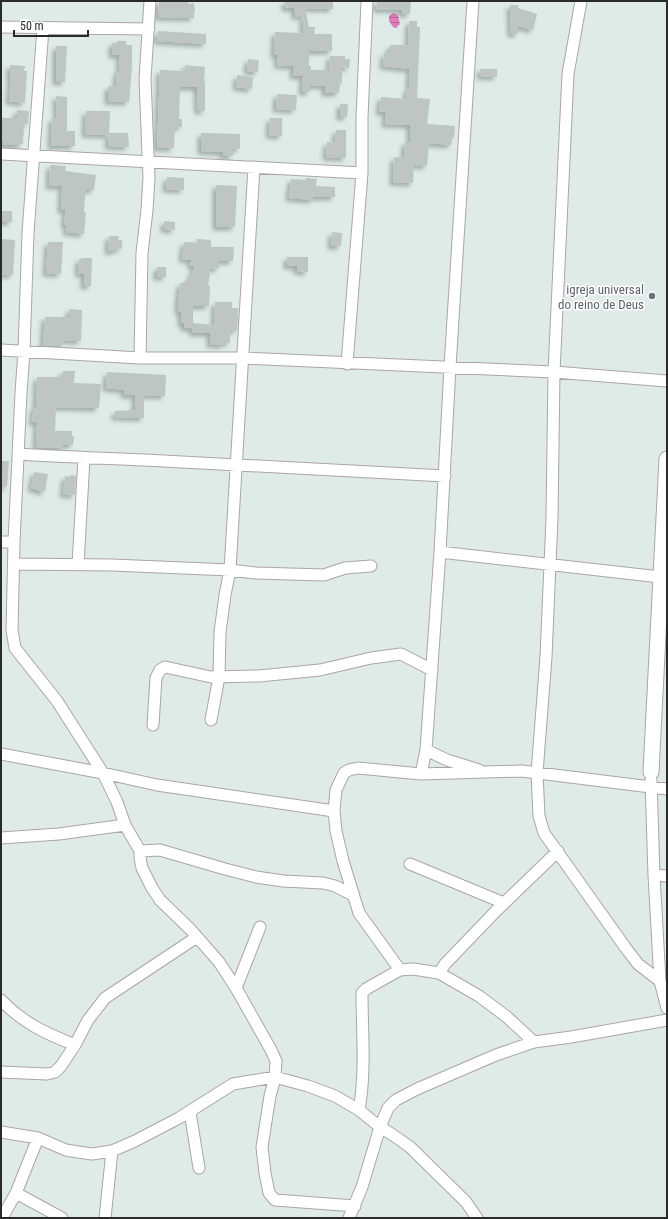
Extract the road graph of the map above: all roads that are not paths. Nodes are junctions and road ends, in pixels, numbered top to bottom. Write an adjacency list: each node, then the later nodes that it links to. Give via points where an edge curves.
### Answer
1 (150, 1): 7 (street)
2 (367, 1): 12 (street)
3 (473, 1): 18 (street)
4 (582, 1): 19 (street, via 568,74)
5 (1, 27): 6 (street)
6 (43, 28): 7 (street); 9 (street)
7 (148, 29): 10 (street, via 145,79)
8 (1, 154): 9 (street)
9 (33, 156): 10 (street); 14 (street)
10 (148, 162): 11 (street); 15 (street, via 147,210 142,253)
11 (254, 167): 12 (street); 16 (street)
12 (362, 173): 17 (street)
13 (1, 350): 14 (street)
14 (24, 351): 15 (street); 21 (street)
15 (140, 358): 16 (street)
16 (242, 358): 17 (street); 24 (street)
17 (347, 364): 18 (street)
18 (450, 367): 19 (street); 25 (street)
19 (554, 372): 20 (street); 32 (street)
20 (667, 382)
21 (18, 454): 22 (street); 27 (street)
22 (84, 458): 24 (street); 31 (street)
23 (667, 459): 29 (street)
24 (237, 464): 25 (street); 34 (street)
25 (445, 476): 28 (street)
26 (1, 542): 27 (street)
27 (14, 542): 30 (street)
28 (440, 552): 32 (street); 36 (street)
29 (664, 556): 35 (street)
30 (14, 564): 31 (street); 42 (street, via 12,630 15,648 57,702)
31 (78, 564): 34 (street)
32 (550, 565): 35 (street); 44 (street)
33 (371, 566): 34 (street, via 345,568 324,575)
34 (230, 570): 37 (street, via 220,632)
35 (660, 577): 46 (street)
36 (432, 670): 37 (street, via 401,654 391,654 320,670); 40 (street)
37 (219, 677): 38 (street); 39 (street, via 211,678 165,667 160,670 156,678)
38 (211, 720)
39 (152, 725)
40 (426, 750): 43 (street, via 447,760); 45 (street)
41 (1, 754): 42 (street)
42 (103, 772): 48 (street, via 157,785); 49 (street)
43 (485, 772): 44 (street); 45 (street)
44 (537, 773): 46 (street); 52 (street, via 539,816 544,832)
45 (421, 774): 48 (street, via 358,768 349,770 344,774 336,790)
46 (651, 779): 47 (street); 54 (street)
47 (667, 788)
48 (334, 811): 56 (street, via 343,861)
49 (126, 825): 50 (street, via 59,834); 51 (street)
50 (1, 838)
51 (140, 851): 56 (street, via 160,850 256,877 323,883 335,886); 59 (street, via 142,868 152,888 160,900)
52 (558, 851): 57 (street); 62 (street, via 638,964)
53 (410, 864): 57 (street)
54 (654, 875): 55 (street); 62 (street)
55 (667, 876)
56 (353, 896): 60 (street, via 360,913)
57 (504, 903): 61 (street)
58 (260, 927): 63 (street)
59 (197, 937): 63 (street, via 219,962); 68 (street, via 105,998 88,1020)
60 (400, 970): 61 (street, via 414,969); 71 (street, via 362,993 362,1093)
61 (439, 973): 67 (street, via 479,996)
62 (660, 981): 65 (street)
63 (236, 988): 70 (street, via 276,1061)
64 (1, 1000): 68 (street, via 13,1013 42,1032)
65 (667, 1008)
66 (667, 1020): 67 (street)
67 (534, 1042): 73 (street, via 417,1088 396,1100 388,1108)
68 (75, 1045): 69 (street, via 55,1072)
69 (1, 1072)
70 (275, 1076): 71 (street, via 335,1096); 72 (street, via 233,1084); 79 (street, via 262,1147 270,1193 275,1200)
71 (359, 1110): 73 (street)
72 (190, 1112): 76 (street); 77 (street)
73 (380, 1128): 79 (street); 84 (street, via 410,1147 466,1202)
74 (1, 1132): 75 (street)
75 (38, 1138): 76 (street, via 66,1150 92,1154); 78 (street)
76 (112, 1151): 82 (street)
77 (199, 1168)
78 (16, 1193): 80 (street); 81 (street)
79 (354, 1206): 83 (street)
80 (2, 1218)
81 (62, 1218)
82 (105, 1218)
83 (349, 1218)
84 (477, 1218)

